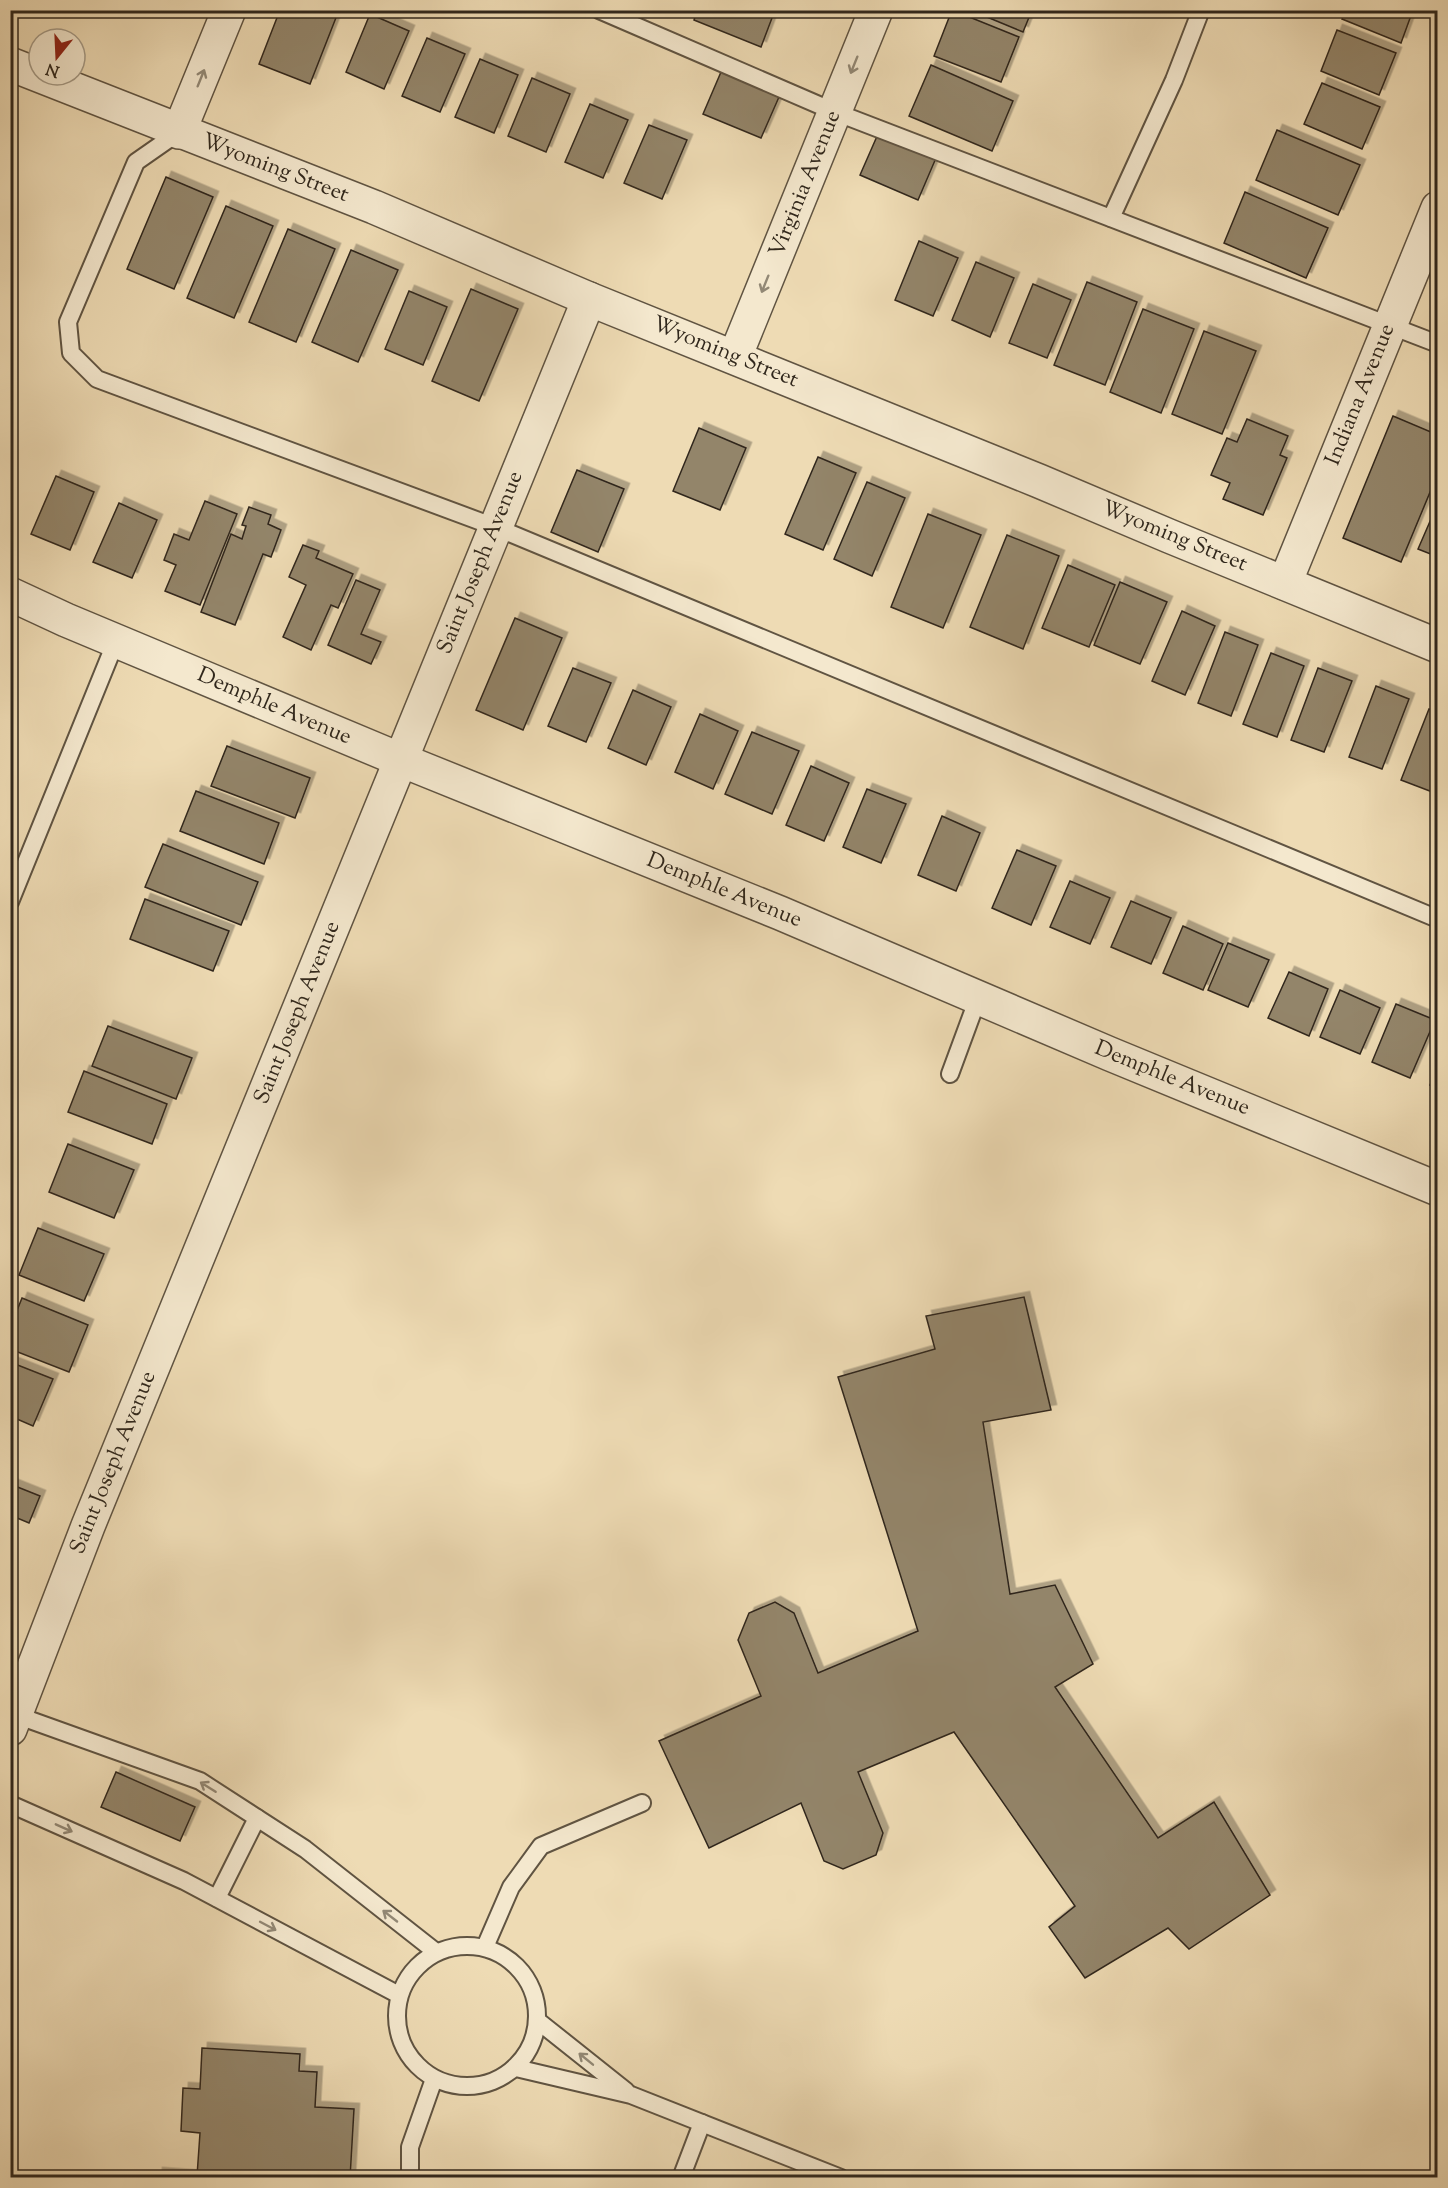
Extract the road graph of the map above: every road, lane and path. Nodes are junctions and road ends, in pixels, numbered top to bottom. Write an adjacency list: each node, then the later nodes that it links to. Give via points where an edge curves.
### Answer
1 (229, 10): 7 (street, one-way to 1)
2 (599, 10): 6 (lane)
3 (876, 10): 6 (street, Virginia Avenue, one-way to 6)
4 (1201, 10): 9 (lane, via 1174,80)
5 (10, 64): 7 (street, Wyoming Street)
6 (835, 112): 9 (lane); 13 (street, Virginia Avenue, one-way to 13)
7 (179, 132): 10 (street, Wyoming Street, via 374,207); 14 (lane, via 136,162 68,322 71,354 97,379)
8 (1437, 208): 11 (street, Indiana Avenue)
9 (1111, 218): 11 (lane)
10 (590, 299): 13 (street, Wyoming Street); 14 (street, Saint Joseph Avenue)
11 (1390, 325): 12 (lane); 15 (street, Indiana Avenue)
12 (1437, 344)
13 (735, 357): 15 (street, Wyoming Street)
14 (495, 527): 19 (street, Saint Joseph Avenue); 21 (lane)
15 (1285, 583): 18 (street, Wyoming Street)
16 (10, 594): 17 (street, Demphle Avenue)
17 (116, 641): 19 (street, Demphle Avenue); 20 (lane)
18 (1437, 646)
19 (401, 760): 22 (street, Demphle Avenue, via 780,913); 25 (street, Saint Joseph Avenue, via 88,1526)
20 (10, 902)
21 (1437, 919)
22 (978, 998): 23 (lane); 24 (street, Demphle Avenue)
23 (950, 1074)
24 (1437, 1189)
25 (13, 1722): 28 (lane, one-way to 25, via 200,1781)
26 (642, 1803): 30 (lane, via 541,1846 511,1887)
27 (10, 1804): 29 (lane, one-way to 29)
28 (257, 1818): 29 (lane); 31 (lane, one-way to 28, via 305,1849)
29 (217, 1899): 32 (lane, one-way to 32)
30 (484, 1947): 31 (lane, via 460,1945); 33 (lane, via 507,1958 524,1974 535,1996)
31 (436, 1952): 32 (lane, via 416,1966)
32 (399, 1995): 35 (lane, via 396,2019 401,2044 415,2064)
33 (538, 2021): 34 (lane, via 532,2044); 36 (lane, one-way to 33)
34 (516, 2068): 35 (lane, via 496,2081 472,2087); 36 (lane)
35 (434, 2079): 38 (lane, via 410,2147)
36 (632, 2095): 37 (lane)
37 (702, 2123): 39 (lane); 40 (lane)
38 (411, 2177)
39 (681, 2178)
40 (841, 2178)

